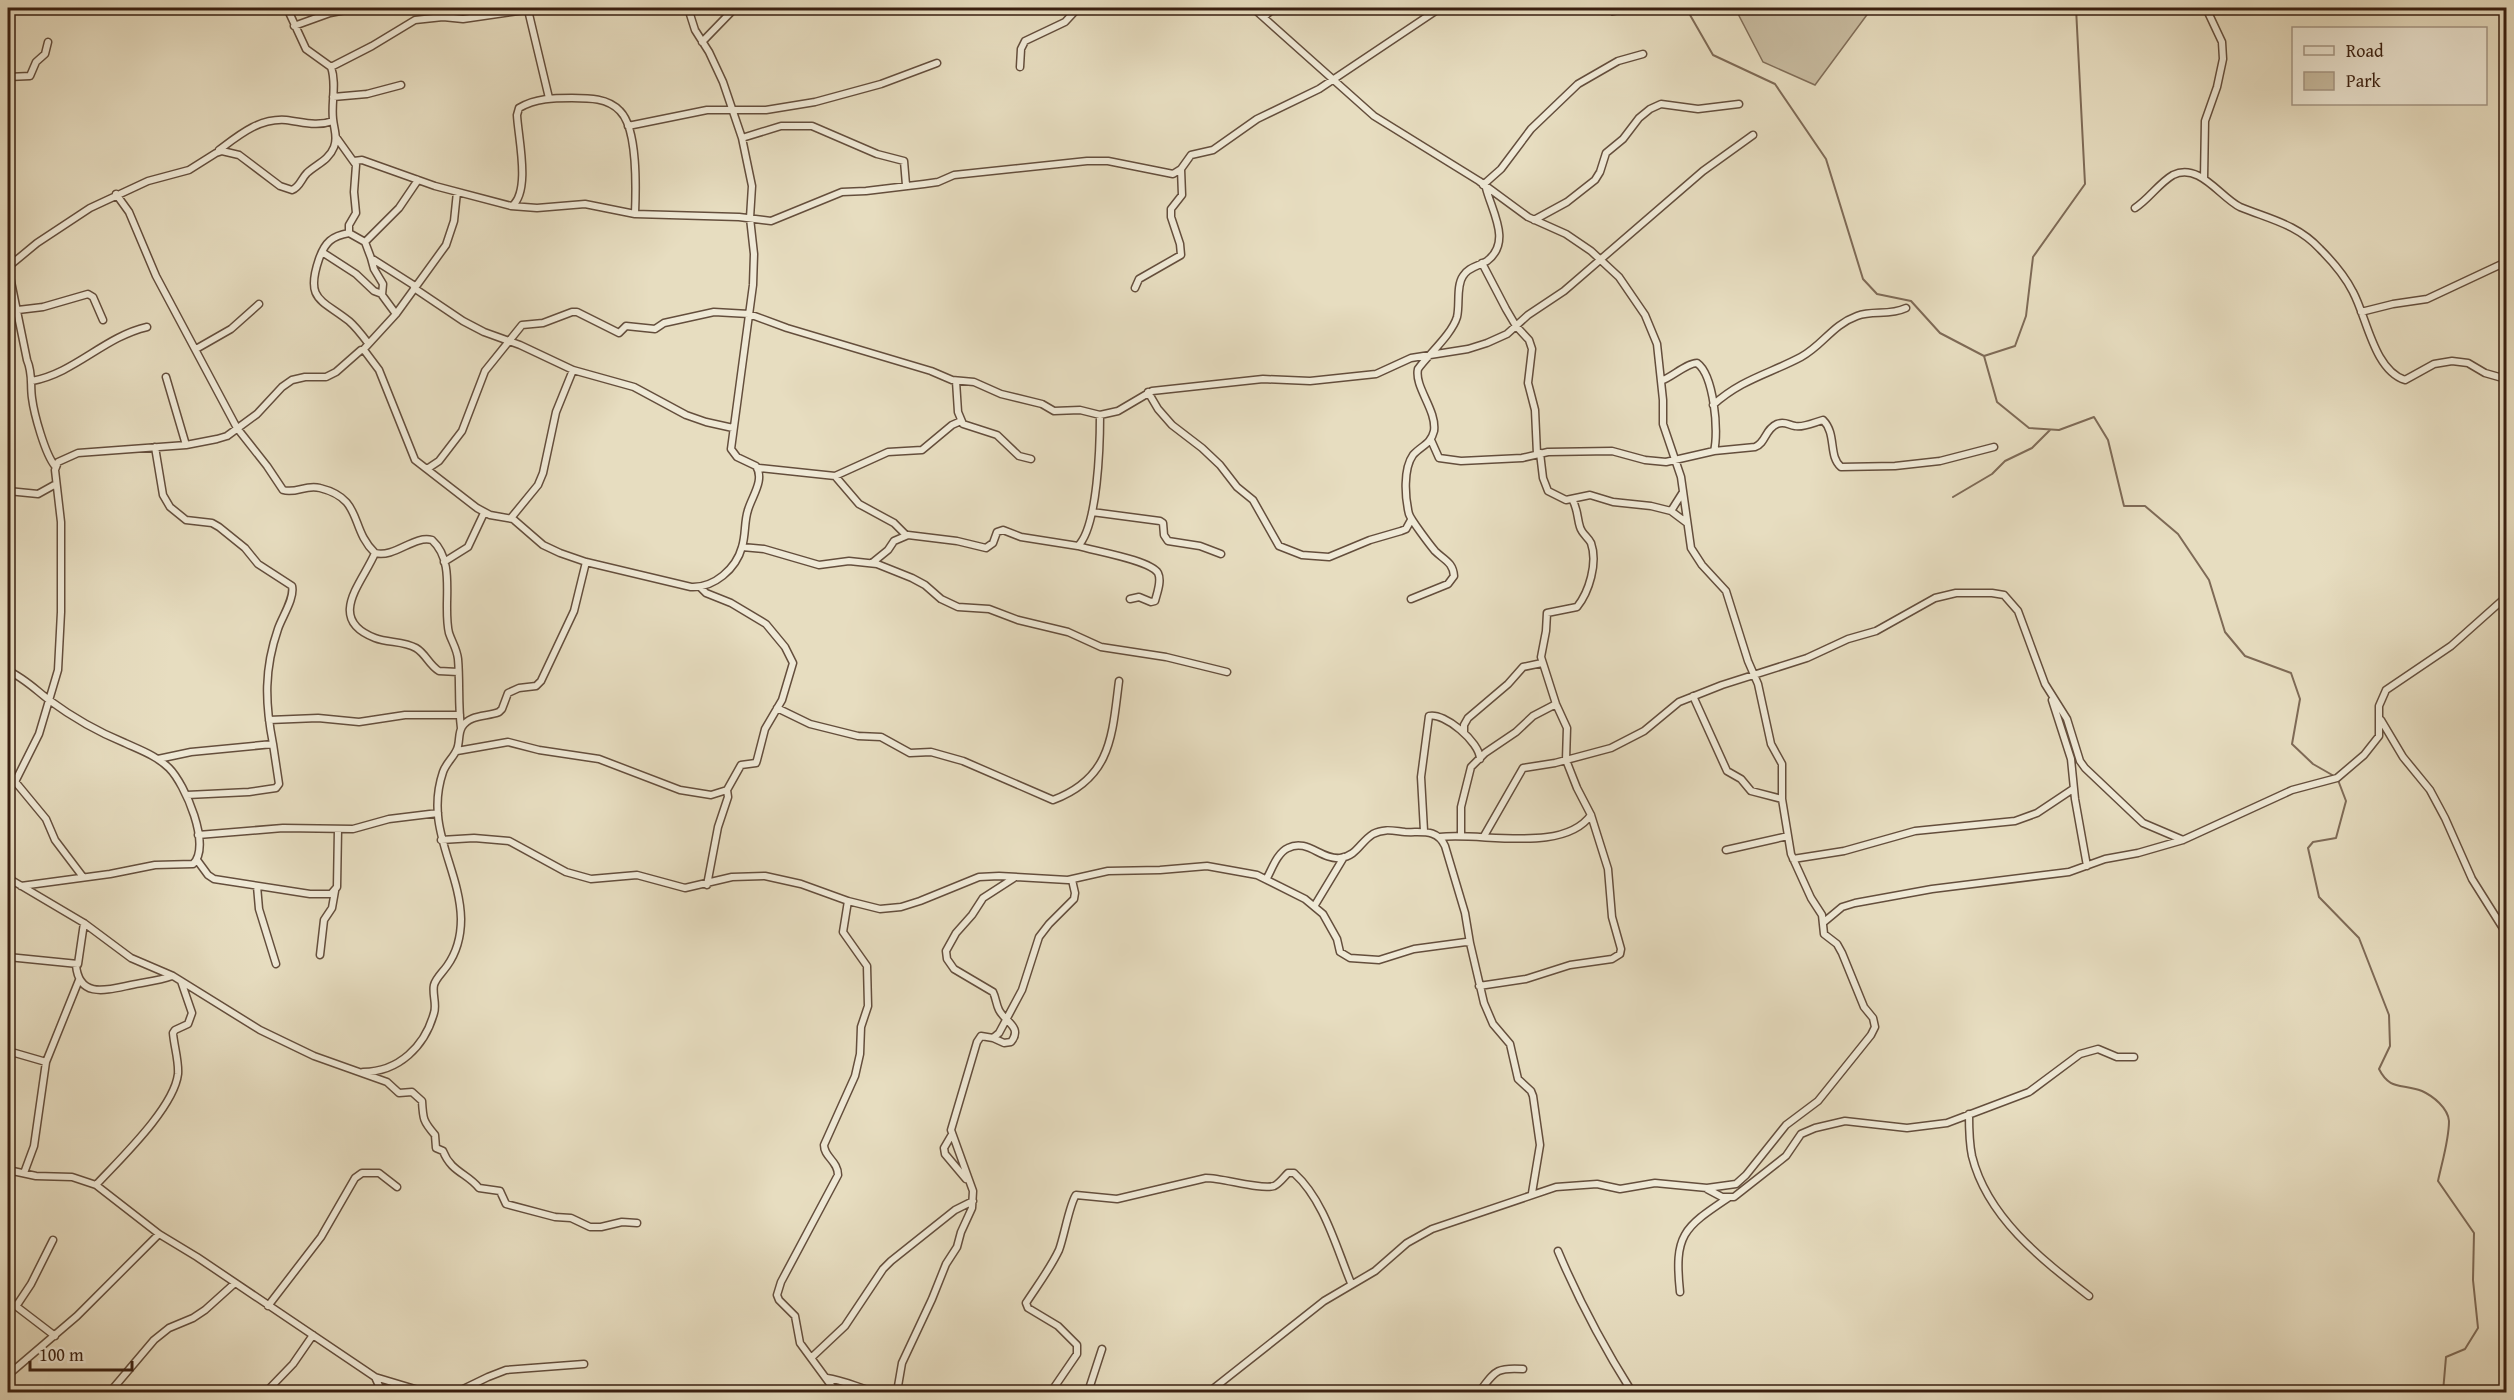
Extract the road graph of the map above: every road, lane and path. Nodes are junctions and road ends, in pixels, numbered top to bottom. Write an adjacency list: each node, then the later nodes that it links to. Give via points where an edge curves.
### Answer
1 (287, 8): 15 (street)
2 (356, 8): 15 (street)
3 (442, 8): 13 (street)
4 (540, 8): 12 (street)
5 (688, 8): 17 (street)
6 (735, 8): 17 (street)
7 (1078, 8): 21 (street, via 1065,22 1026,41 1021,49)
8 (1254, 8): 14 (street)
9 (1274, 8): 14 (street)
10 (1440, 8): 23 (street)
11 (2206, 8): 37 (street, via 2222,42 2223,59 2205,121)
12 (528, 10): 13 (street, via 463,19); 26 (street)
13 (444, 17): 20 (street, via 415,20)
14 (1264, 17): 23 (street)
15 (294, 26): 20 (street, via 306,49)
16 (48, 42): 22 (street, via 30,76)
17 (702, 42): 28 (street, via 723,82)
18 (1643, 54): 40 (street, via 1618,61 1578,84 1531,129)
19 (937, 63): 28 (street, via 831,98 766,110)
20 (331, 67): 25 (street)
21 (1020, 67)
22 (8, 77)
23 (1334, 80): 36 (street, via 1257,119 1213,150 1192,154); 40 (street, via 1374,116)
24 (401, 85): 25 (street)
25 (333, 97): 29 (street)
26 (549, 98): 30 (street, via 601,100 620,110); 43 (street, via 517,111 523,184 519,199)
27 (1738, 104): 47 (street, via 1698,109 1656,105 1606,153 1594,180 1567,202)
28 (732, 111): 30 (street, via 708,110); 33 (street)
29 (333, 121): 32 (street); 34 (street, via 318,125 284,120 260,123)
30 (628, 126): 45 (street, via 634,161)
31 (1753, 135): 52 (street, via 1703,171)
32 (336, 137): 34 (street, via 326,159 292,190 280,186 238,155); 35 (street)
33 (742, 138): 39 (street, via 781,126 812,126 877,154 904,161); 46 (street, via 752,186)
34 (216, 153): 42 (street, via 189,170)
35 (354, 161): 38 (street, via 362,160); 48 (street, via 356,213)
36 (1181, 169): 39 (street, via 1167,174 1108,161 1070,162 954,175 938,182); 56 (street, via 1182,195 1171,209 1181,255 1139,279)
37 (2204, 179): 44 (street, via 2191,173 2174,175); 61 (street, via 2235,204 2280,221 2319,247 2344,277)
38 (418, 180): 41 (street); 49 (street, via 399,208)
39 (906, 185): 46 (street, via 837,193 775,221)
40 (1485, 186): 47 (street); 54 (street, via 1500,237 1497,250)
41 (458, 192): 43 (street); 55 (street, via 451,235)
42 (116, 194): 60 (street, via 67,223 8,267); 69 (street, via 129,212 156,276)
43 (511, 206): 45 (street, via 585,204)
44 (2135, 208)
45 (635, 214): 46 (street)
46 (750, 218): 63 (street, via 754,254)
47 (1534, 220): 52 (street, via 1566,234)
48 (349, 232): 49 (street); 50 (street, via 331,238)
49 (366, 242): 51 (street)
50 (322, 252): 57 (street); 68 (street, via 314,280 316,296)
51 (371, 258): 55 (street); 57 (street, via 383,283)
52 (1602, 260): 65 (street); 77 (street, via 1626,286 1649,322 1657,344)
53 (2506, 262): 61 (street, via 2427,299)
54 (1482, 263): 65 (street); 71 (street, via 1462,276 1457,316)
55 (414, 287): 62 (street); 67 (street, via 463,321)
56 (1135, 288)
57 (381, 294): 62 (street)
58 (259, 304): 69 (street, via 231,329)
59 (1906, 308): 79 (street, via 1894,313 1858,315 1840,323 1802,357 1746,381)
60 (18, 310): 64 (street, via 88,294); 75 (street)
61 (2361, 312): 74 (street, via 2379,358 2400,378 2410,378 2434,364 2458,362)
62 (396, 314): 68 (street)
63 (749, 314): 67 (street, via 714,312 655,329 628,326 619,333 572,312 543,323 522,325); 76 (street); 83 (street)
64 (103, 320)
65 (1516, 326): 71 (street, via 1487,343 1458,352); 89 (street, via 1532,348 1528,383 1535,410)
66 (147, 327): 75 (street, via 120,336 76,364)
67 (509, 341): 72 (street); 94 (street, via 485,371 462,432 439,461)
68 (368, 343): 70 (street)
69 (196, 349): 82 (street)
70 (363, 350): 82 (street, via 326,377 292,380); 94 (street, via 379,370 411,453)
71 (1430, 354): 78 (street, via 1376,374 1310,381 1207,383); 84 (street, via 1417,373 1433,421)
72 (573, 370): 83 (street, via 622,383 686,415); 103 (street, via 556,412 543,473)
73 (166, 377): 85 (street)
74 (2506, 379)
75 (32, 381): 92 (street, via 34,408 46,452)
76 (956, 381): 80 (street, via 974,382 1054,411 1080,410); 81 (street)
77 (1661, 381): 79 (street, via 1697,363 1708,378); 91 (street, via 1665,432)
78 (1148, 392): 80 (street, via 1118,411); 104 (street, via 1172,425 1202,448 1253,500 1279,546 1302,555 1329,557 1406,529)
79 (1713, 405): 88 (street)
80 (1100, 415): 101 (street)
81 (961, 421): 90 (street, via 972,429 997,435 1020,456); 95 (street, via 922,450 888,452)
82 (237, 428): 85 (street, via 217,439); 109 (street, via 283,490 313,486 344,499)
83 (733, 428): 93 (street, via 733,453)
84 (1431, 440): 89 (street, via 1435,453 1446,460 1511,459); 104 (street, via 1413,456 1409,466 1407,498)
85 (186, 445): 86 (street)
86 (155, 447): 92 (street, via 78,453); 130 (street, via 163,495 170,507 186,520 219,527 258,564 292,586 291,601 267,668)
87 (1994, 447): 88 (street, via 1940,461 1841,467 1834,458 1830,430 1823,420 1798,427 1778,424 1760,445)
88 (1714, 452): 91 (street)
89 (1538, 454): 91 (street, via 1612,451 1655,462); 99 (street, via 1546,490)
90 (1031, 459)
91 (1675, 460): 98 (street)
92 (55, 466): 96 (street)
93 (759, 468): 95 (street); 108 (street)
94 (427, 469): 102 (street)
95 (835, 476): 106 (street, via 859,504 894,523)
96 (56, 484): 97 (street, via 38,495); 126 (street, via 61,522 61,612 58,670)
97 (8, 491)
98 (1683, 492): 100 (street); 105 (street)
99 (1572, 500): 100 (street, via 1590,495); 118 (street, via 1580,528 1592,546 1593,573 1577,607 1547,613 1540,652)
100 (1671, 511): 105 (street)
101 (1092, 512): 107 (street); 110 (street, via 1162,522 1168,541)
102 (484, 513): 103 (street); 111 (street, via 468,547)
103 (511, 518): 112 (street, via 543,545)
104 (1411, 520): 117 (street, via 1454,571 1448,584)
105 (1687, 523): 122 (street, via 1694,554 1726,591)
106 (906, 535): 107 (street, via 986,548 992,546 1001,530); 113 (street)
107 (1078, 546): 116 (street, via 1146,565 1157,572 1160,580 1153,602 1139,597)
108 (742, 547): 113 (street, via 764,549 819,565); 114 (street, via 727,572)
109 (375, 553): 111 (street, via 391,552 430,538); 120 (street, via 352,598 350,616 354,625 374,638 415,647 439,671)
110 (1221, 554)
111 (444, 562): 120 (street, via 449,633 456,647)
112 (586, 562): 114 (street); 132 (street, via 574,611 541,681 513,690 502,709 477,717)
113 (872, 563): 121 (street, via 912,578 958,607 997,611 1068,632 1101,647)
114 (701, 588): 128 (street, via 766,624 789,652 793,663)
115 (2506, 597): 131 (street, via 2451,646 2386,690 2379,706)
116 (1130, 599)
117 (1411, 599)
118 (1542, 663): 127 (street); 133 (street, via 1523,668 1468,718)
119 (8, 671): 126 (street)
120 (458, 672): 129 (street)
121 (1227, 672)
122 (1754, 676): 124 (street, via 1876,631 1943,595 1992,593 2004,595 2018,610); 125 (street); 144 (street, via 1771,744 1782,764)
123 (1119, 681): 128 (street, via 1104,758 1085,782 1053,800 963,761 931,752 910,753 881,737 858,736 810,724)
124 (2050, 694): 141 (street, via 2071,759); 155 (street, via 2064,713 2080,761 2091,775 2143,823)
125 (1694, 696): 138 (street, via 1669,708 1629,739 1595,754); 144 (street, via 1727,771 1741,778 1751,791)
126 (50, 700): 136 (street, via 101,732); 140 (street, via 39,734)
127 (1556, 704): 137 (street, via 1538,712); 138 (street, via 1568,731)
128 (777, 708): 142 (street, via 765,729 758,760 741,765)
129 (460, 715): 130 (street, via 405,715 359,722 318,718); 132 (street)
130 (268, 720): 134 (street)
131 (2381, 720): 155 (street, via 2381,730 2372,746 2337,778 2292,790); 174 (street, via 2430,790 2472,879)
132 (461, 728): 135 (street)
133 (1464, 733): 137 (street, via 1479,748); 148 (street, via 1440,717 1431,714 1428,718 1421,784)
134 (273, 744): 136 (street); 143 (street, via 279,784 276,788)
135 (457, 751): 142 (street, via 516,743 600,759 680,790 711,795); 145 (street, via 443,770)
136 (158, 759): 143 (street)
137 (1480, 759): 150 (street, via 1470,770 1461,807)
138 (1566, 760): 146 (street); 151 (street, via 1521,770)
139 (8, 773): 140 (street)
140 (15, 782): 161 (street, via 43,814 55,840)
141 (2073, 789): 158 (street, via 2037,813 2015,821 1915,831 1844,851); 160 (street)
142 (727, 790): 166 (street)
143 (187, 795): 149 (street)
144 (1782, 799): 152 (street)
145 (438, 813): 147 (street); 154 (street)
146 (1591, 815): 151 (street, via 1578,829 1557,836); 183 (street, via 1608,869 1620,954 1526,979)
147 (338, 829): 149 (street, via 283,828); 169 (street)
148 (1424, 831): 153 (street); 157 (street, via 1381,831)
149 (198, 835): 159 (street)
150 (1461, 835): 151 (street); 153 (street)
151 (1484, 836)
152 (1788, 836): 156 (street); 158 (street)
153 (1440, 837): 175 (street, via 1460,897)
154 (441, 840): 166 (street, via 509,841 566,872 591,879 637,875 685,888); 189 (street, via 459,900 461,935 457,949 434,985 434,1012 427,1034 417,1048 394,1065 381,1071)
155 (2183, 840): 160 (street)
156 (1726, 850)
157 (1344, 857): 164 (street, via 1333,858 1300,845 1289,847); 171 (street)
158 (1793, 859): 172 (street)
159 (197, 860): 161 (street, via 186,866 155,865); 168 (street, via 211,878)
160 (2087, 866): 172 (street, via 2060,874 1855,903 1842,907)
161 (83, 876): 167 (street)
162 (8, 878): 167 (street)
163 (1014, 878): 165 (street); 170 (street, via 979,877 888,910); 184 (street, via 983,897 952,938 946,955 954,969 993,992 1000,1013)
164 (1267, 878): 165 (street, via 1207,866 1108,871); 171 (street)
165 (1072, 880): 184 (street, via 1074,899 1039,937 1022,990)
166 (707, 885): 170 (street, via 732,877 765,876)
167 (20, 886): 173 (street)
168 (257, 886): 169 (street, via 322,896); 178 (street, via 259,909)
169 (335, 891): 176 (street, via 332,908 324,920)
170 (848, 901): 215 (street, via 844,935 866,963 867,970 868,1006 861,1027 859,1065 824,1145 838,1175 777,1294 793,1313 798,1337)
171 (1315, 905): 175 (street, via 1330,926 1340,952 1350,958 1379,960 1414,949)
172 (1824, 922): 197 (street, via 1824,934 1837,944 1864,1007 1873,1018 1873,1031 1818,1101 1781,1131 1742,1180 1729,1187)
173 (84, 923): 179 (street); 180 (street, via 131,958)
174 (2506, 933)
175 (1470, 944): 183 (street)
176 (320, 955)
177 (8, 957): 179 (street)
178 (276, 964)
179 (76, 965): 181 (street)
180 (173, 976): 181 (street, via 110,990 90,988); 182 (street)
181 (80, 980): 188 (street)
182 (181, 981): 189 (street, via 286,1043); 195 (street, via 192,1013 188,1024 174,1033 176,1080 144,1134)
183 (1479, 986): 198 (street, via 1493,1024 1510,1044 1518,1079 1533,1096 1540,1145)
184 (1007, 1018): 185 (street); 185 (street, via 1015,1030 1013,1040 1006,1043)
185 (993, 1038): 191 (street, via 984,1035 977,1042)
186 (8, 1051): 188 (street)
187 (2134, 1057): 190 (street, via 2117,1057 2098,1049 2080,1054 2029,1092)
188 (46, 1062): 193 (street, via 34,1146)
189 (357, 1071): 201 (street, via 390,1084 399,1093 412,1092 420,1098 425,1124 435,1135 436,1148 443,1150 448,1162 479,1188 501,1191 506,1204 571,1218 590,1227)
190 (1969, 1114): 199 (street, via 1918,1128 1845,1121 1806,1132 1778,1163); 208 (street, via 1976,1170 1999,1213 2043,1259)
191 (951, 1135): 194 (street); 194 (street, via 945,1154)
192 (8, 1170): 193 (street)
193 (24, 1173): 195 (street, via 72,1177)
194 (970, 1184): 200 (street)
195 (96, 1185): 202 (street)
196 (397, 1187): 211 (street, via 380,1173 362,1173 355,1178 321,1237)
197 (1707, 1188): 198 (street, via 1655,1183 1612,1189 1591,1184 1556,1186); 199 (street)
198 (1532, 1193): 205 (street, via 1416,1237 1383,1265)
199 (1729, 1198): 207 (street, via 1694,1221 1681,1240)
200 (973, 1201): 215 (street, via 891,1261 844,1326); 228 (street, via 957,1247 902,1363)
201 (637, 1223)
202 (159, 1234): 206 (street); 213 (street)
203 (54, 1240): 210 (street)
204 (1558, 1251): 233 (street, via 1584,1312)
205 (1352, 1283): 229 (street, via 1322,1212 1294,1173 1269,1186 1206,1178 1117,1199 1076,1196 1058,1252 1026,1303 1077,1345 1077,1354); 231 (street, via 1324,1300)
206 (235, 1284): 211 (street); 221 (street, via 205,1310 154,1340)
207 (1680, 1292)
208 (2089, 1296)
209 (8, 1300): 210 (street)
210 (17, 1305): 213 (street)
211 (268, 1306): 212 (street)
212 (313, 1335): 219 (street); 222 (street, via 293,1364)
213 (55, 1336): 218 (street)
214 (1102, 1349): 230 (street)
215 (811, 1358): 220 (street)
216 (584, 1364): 225 (street, via 506,1370)
217 (1523, 1369): 232 (street, via 1498,1370)
218 (8, 1375)
219 (375, 1377): 223 (street); 224 (street)
220 (828, 1378): 226 (street); 227 (street)
221 (110, 1392)
222 (266, 1392)
223 (382, 1392)
224 (425, 1392)
225 (457, 1392)
226 (836, 1392)
227 (874, 1392)
228 (897, 1392)
229 (1051, 1392)
230 (1088, 1392)
231 (1209, 1392)
232 (1479, 1392)
233 (1632, 1392)

